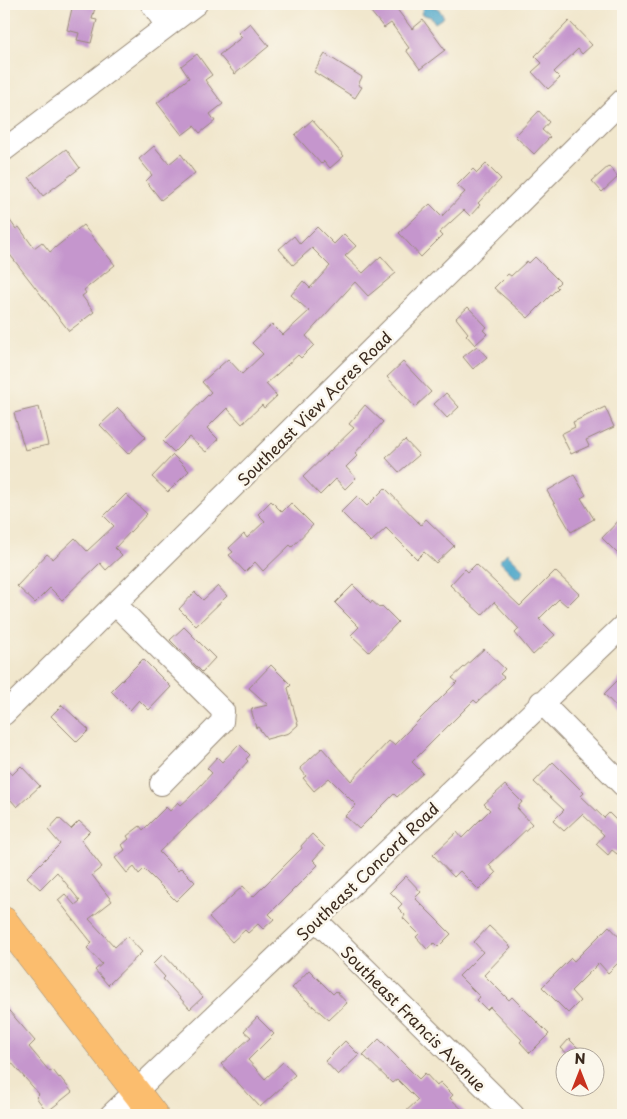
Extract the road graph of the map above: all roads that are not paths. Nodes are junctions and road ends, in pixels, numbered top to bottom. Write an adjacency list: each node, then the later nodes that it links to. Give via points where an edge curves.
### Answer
1 (152, 4): 3 (street)
2 (196, 4): 3 (street)
3 (167, 26): 5 (street)
4 (623, 100): 6 (street, Southeast View Acres Road)
5 (4, 150)
6 (116, 605): 9 (street, Southeast View Acres Road); 10 (street, via 223,711 222,722)
7 (623, 626): 8 (street, Southeast Concord Road)
8 (541, 702): 11 (street); 12 (street, Southeast Concord Road)
9 (4, 714)
10 (161, 784)
11 (623, 786)
12 (316, 920): 14 (street, Southeast Concord Road); 17 (street, Southeast Francis Avenue)
13 (4, 921): 14 (main road)
14 (136, 1093): 15 (street, Southeast Concord Road); 16 (main road)
15 (111, 1115)
16 (154, 1115)
17 (513, 1115)

